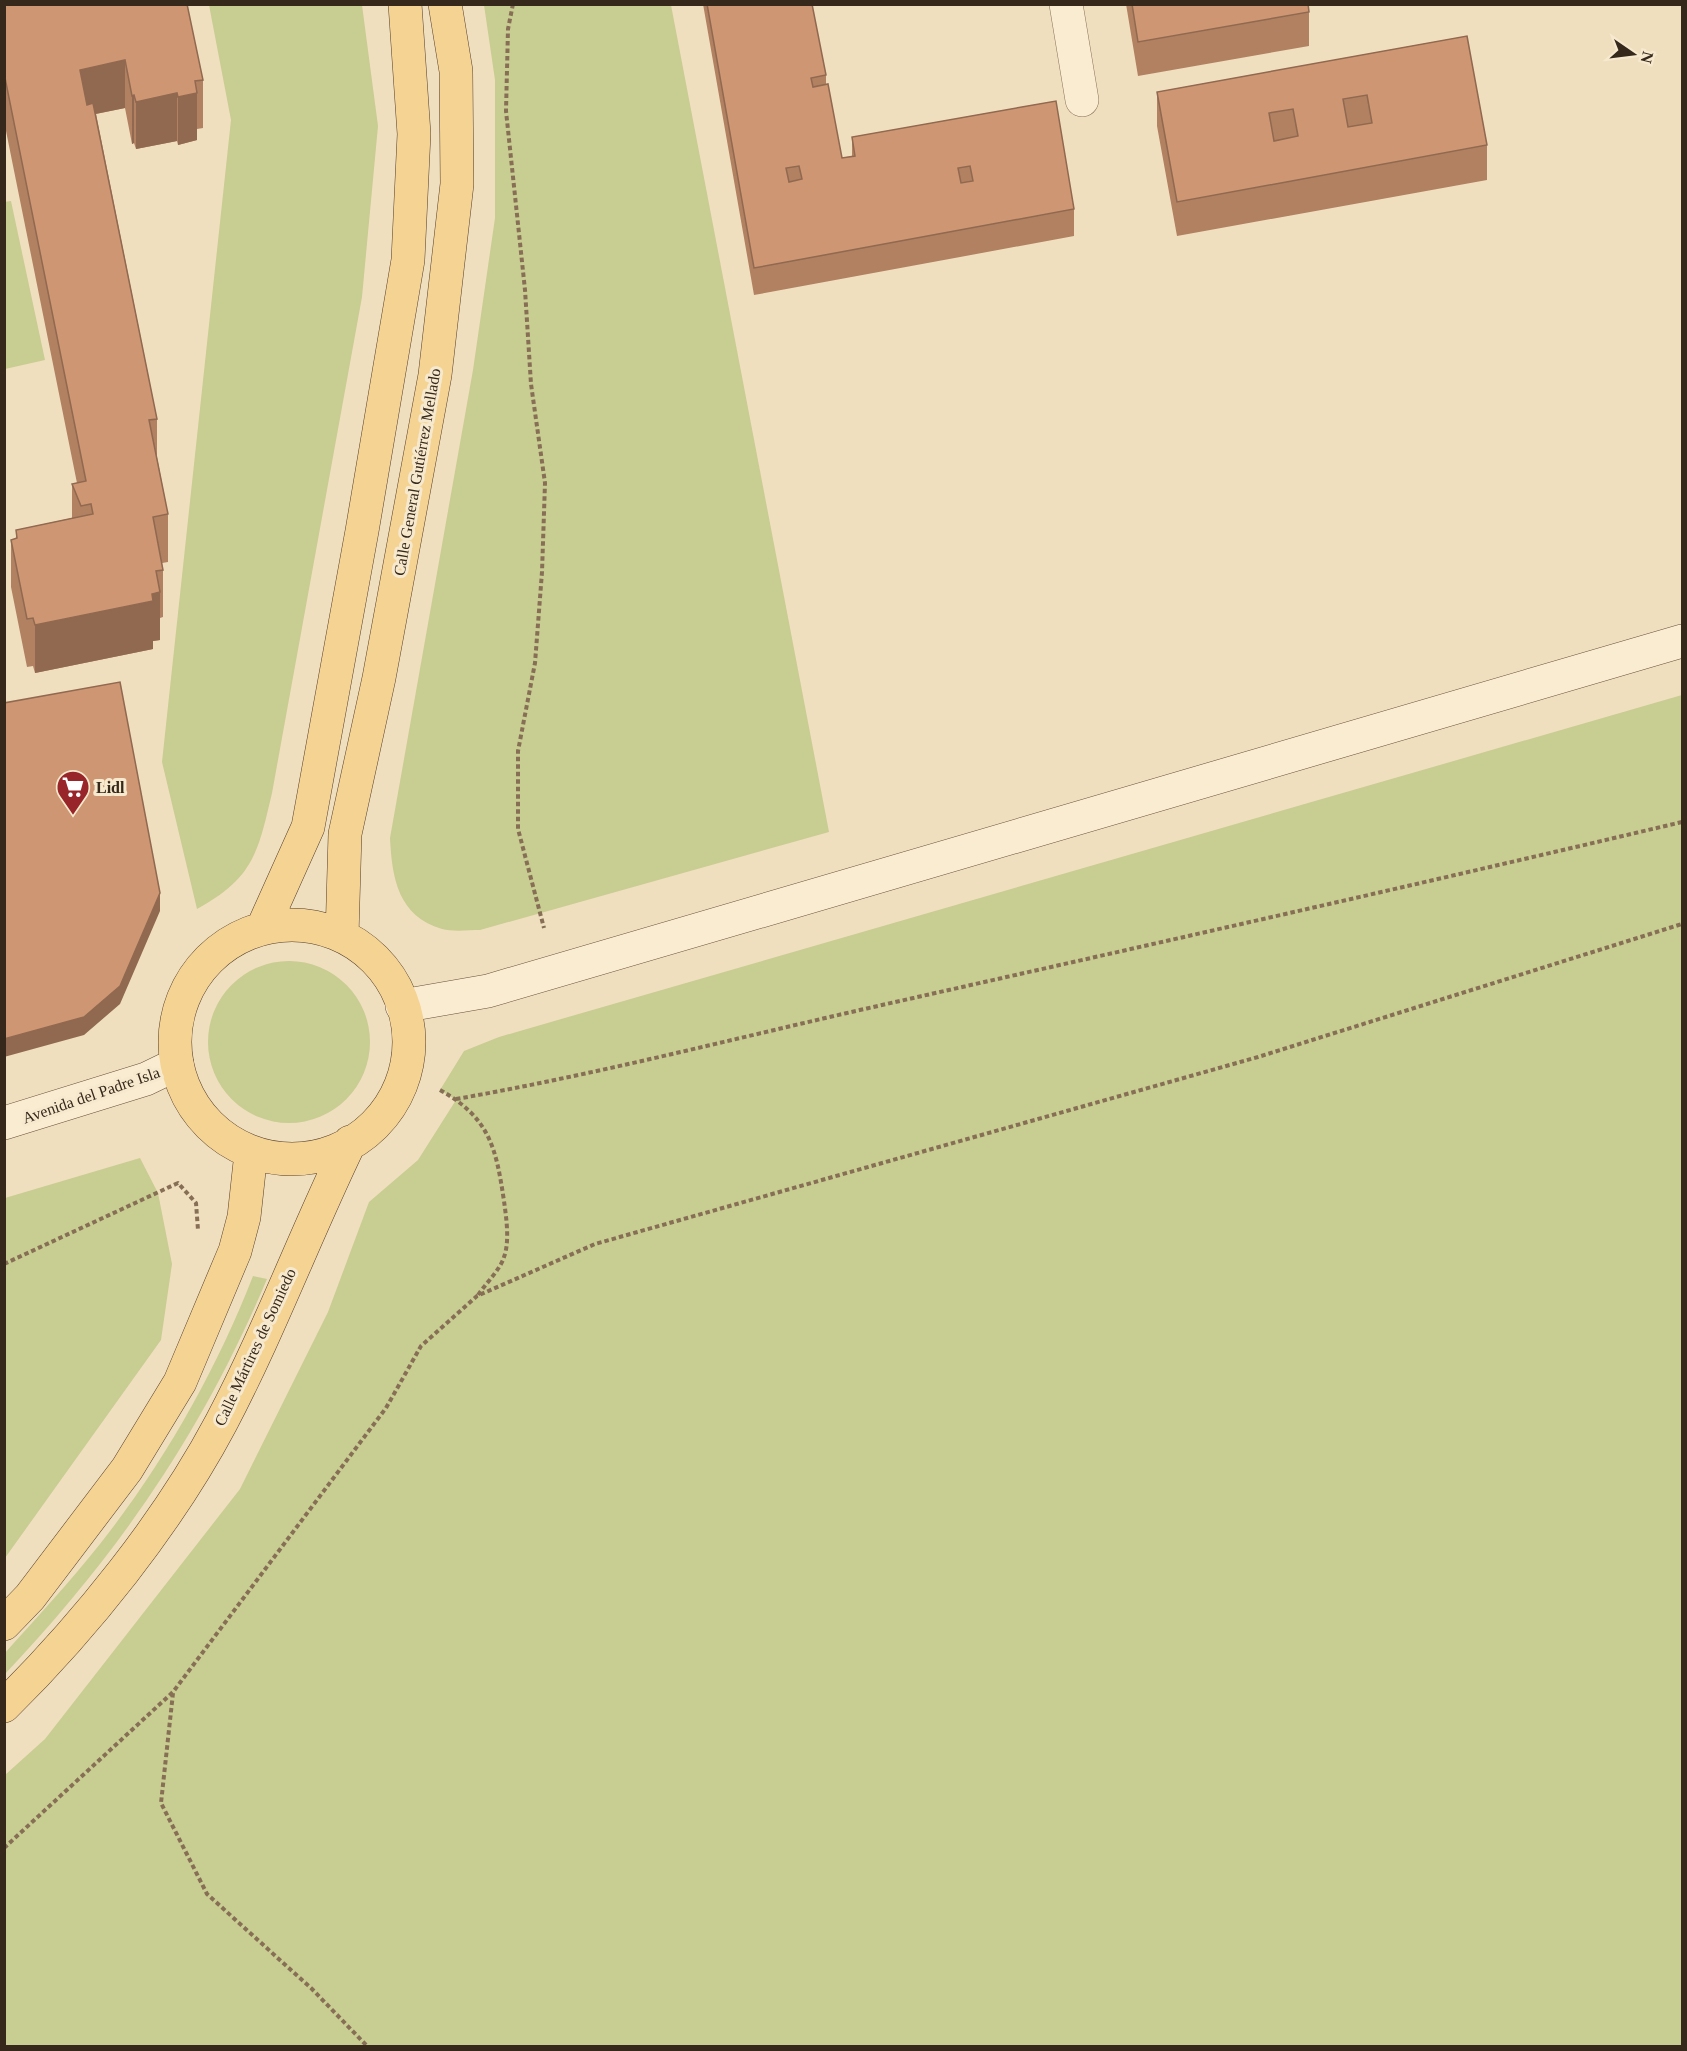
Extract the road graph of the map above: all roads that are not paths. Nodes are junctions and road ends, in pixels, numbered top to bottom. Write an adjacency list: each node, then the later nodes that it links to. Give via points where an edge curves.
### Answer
1 (405, 4): 6 (main road, via 414,134 408,260 308,827)
2 (445, 4): 7 (main road, Calle General Gutiérrez Mellado, via 456,71 456,195 435,375 379,678 345,834)
3 (1066, 4): 4 (street)
4 (1082, 100)
5 (1683, 641): 8 (street, via 488,991)
6 (264, 925): 7 (main road, via 303,924); 9 (main road, via 231,940 203,964 187,993 175,1046)
7 (342, 936): 8 (main road, via 362,947 380,965)
8 (402, 1006): 11 (main road, via 409,1042 397,1087 380,1118)
9 (177, 1064): 10 (street, Avenida del Padre Isla, via 136,1083); 12 (main road, via 189,1096 204,1119 225,1139)
10 (4, 1123)
11 (350, 1143): 12 (main road, via 317,1159 294,1161); 14 (main road, Calle Mártires de Somiedo, via 220,1425 167,1511 104,1595 46,1665)
12 (251, 1153): 13 (main road, via 244,1217 235,1251 180,1382 127,1469 30,1597)
13 (4, 1624)
14 (4, 1707)

